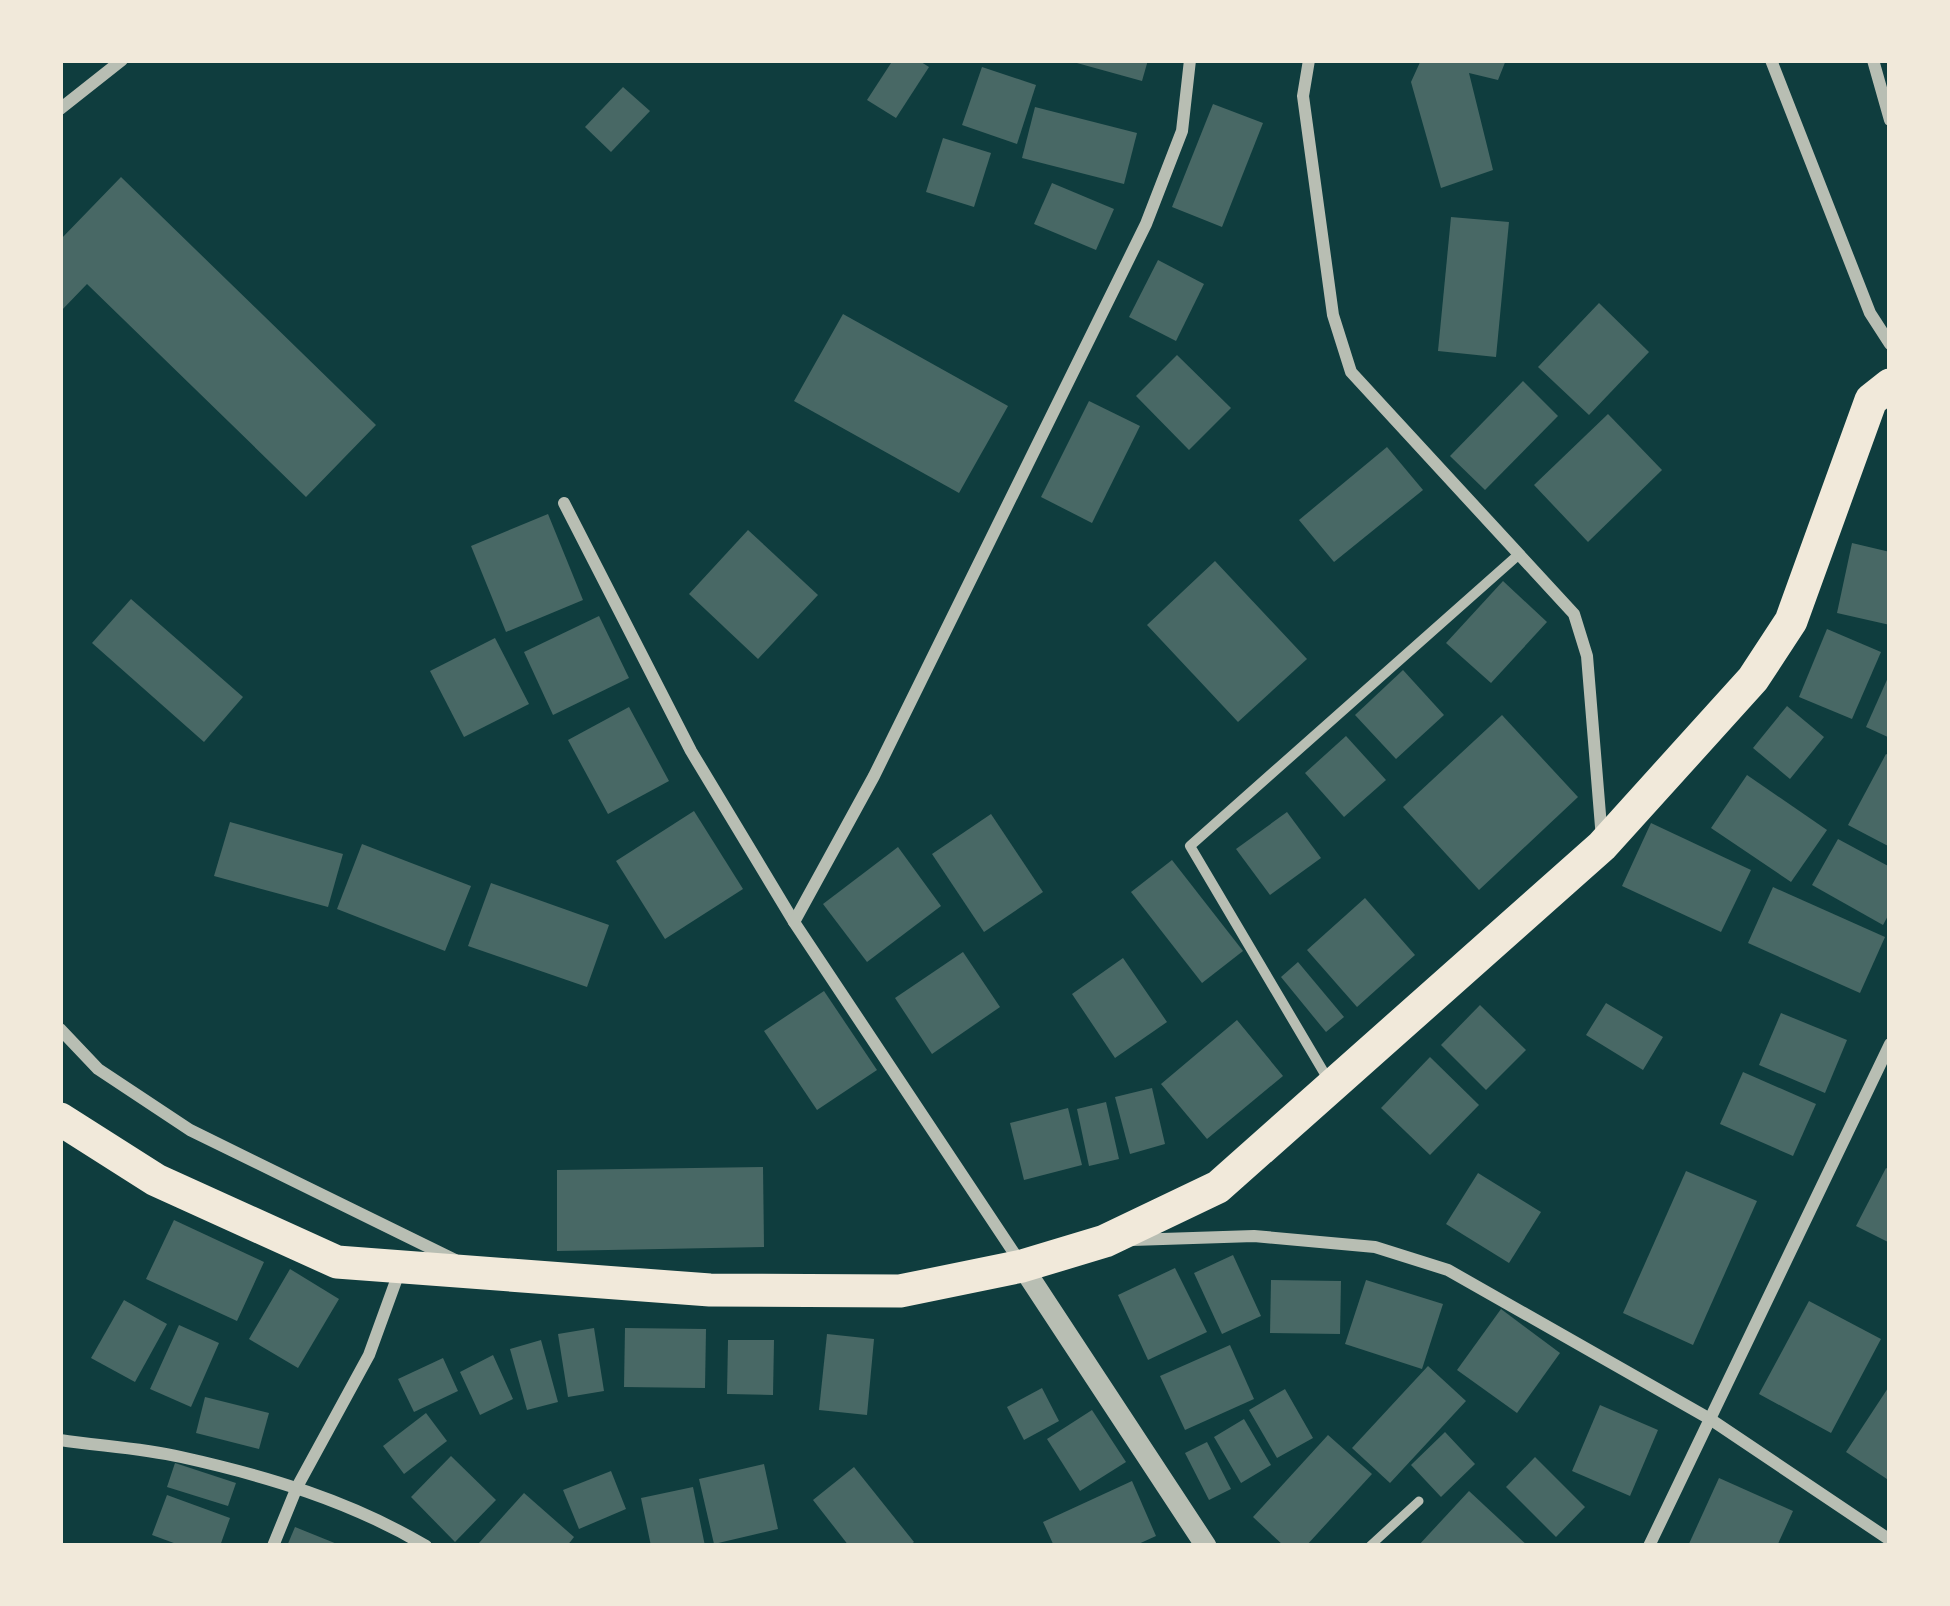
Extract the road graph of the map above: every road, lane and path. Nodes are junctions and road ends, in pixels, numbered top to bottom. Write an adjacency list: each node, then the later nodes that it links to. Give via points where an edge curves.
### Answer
1 (122, 60): 6 (street)
2 (1190, 60): 13 (street, via 1182,131 1146,224)
3 (1309, 60): 11 (street, via 1303,96 1333,315 1351,372)
4 (1771, 60): 8 (street, via 1870,313)
5 (1874, 60): 7 (street)
6 (60, 109)
7 (1890, 120)
8 (1890, 344)
9 (1890, 386): 12 (highway, via 1871,400 1791,621 1753,680)
10 (564, 503): 13 (street, via 691,751)
11 (1516, 556): 12 (street, via 1574,614 1587,656); 16 (street, via 1190,846)
12 (1602, 846): 16 (highway)
13 (794, 922): 20 (street)
14 (60, 1029): 21 (street, via 98,1069 190,1130)
15 (1890, 1044): 22 (street)
16 (1332, 1086): 18 (highway, via 1218,1187)
17 (60, 1118): 19 (highway, via 156,1180 337,1262)
18 (1105, 1241): 20 (highway); 22 (street, via 1254,1236 1375,1247 1448,1270)
19 (402, 1266): 21 (highway); 24 (street, via 370,1355)
20 (1022, 1266): 21 (highway, via 900,1292 710,1290); 29 (street)
21 (475, 1270)
22 (1710, 1419): 26 (street); 31 (street)
23 (60, 1440): 24 (street, via 179,1457)
24 (297, 1487): 27 (street); 28 (street)
25 (1419, 1501): 30 (lane)
26 (1890, 1540)
27 (273, 1546)
28 (426, 1546)
29 (1206, 1546)
30 (1370, 1546)
31 (1649, 1546)

